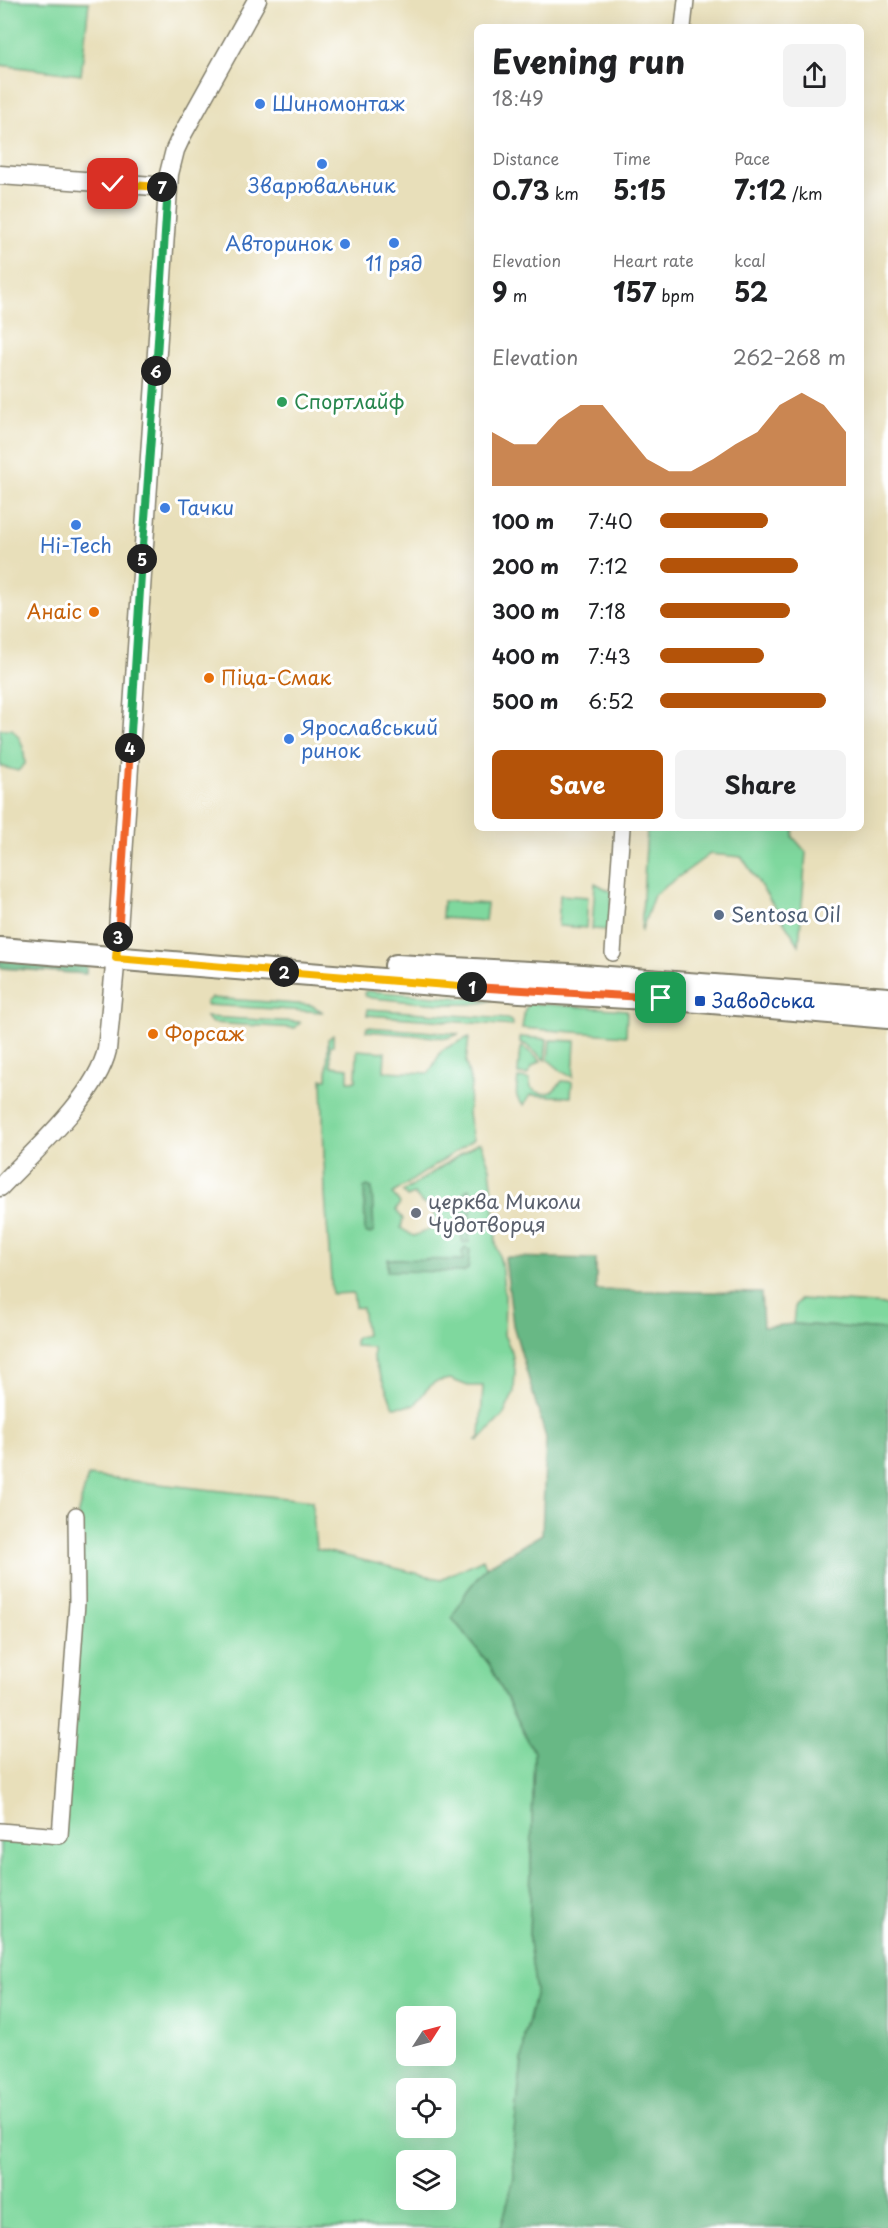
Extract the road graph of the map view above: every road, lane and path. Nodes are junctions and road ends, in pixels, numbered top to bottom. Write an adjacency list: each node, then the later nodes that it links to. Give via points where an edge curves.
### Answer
1 (257, 0): 5 (street, via 175,150)
2 (686, 0): 3 (street)
3 (683, 24)
4 (0, 175): 5 (street)
5 (168, 187): 9 (street)
6 (622, 831): 10 (street)
7 (0, 936): 9 (main road)
8 (0, 950): 9 (main road)
9 (117, 952): 11 (main road, via 569,975); 12 (main road, via 520,990); 13 (street, via 104,1062 80,1101)
10 (613, 953)
11 (888, 999)
12 (888, 1017)
13 (0, 1187)
14 (76, 1515): 15 (street, via 77,1603 60,1836)
15 (0, 1832)

